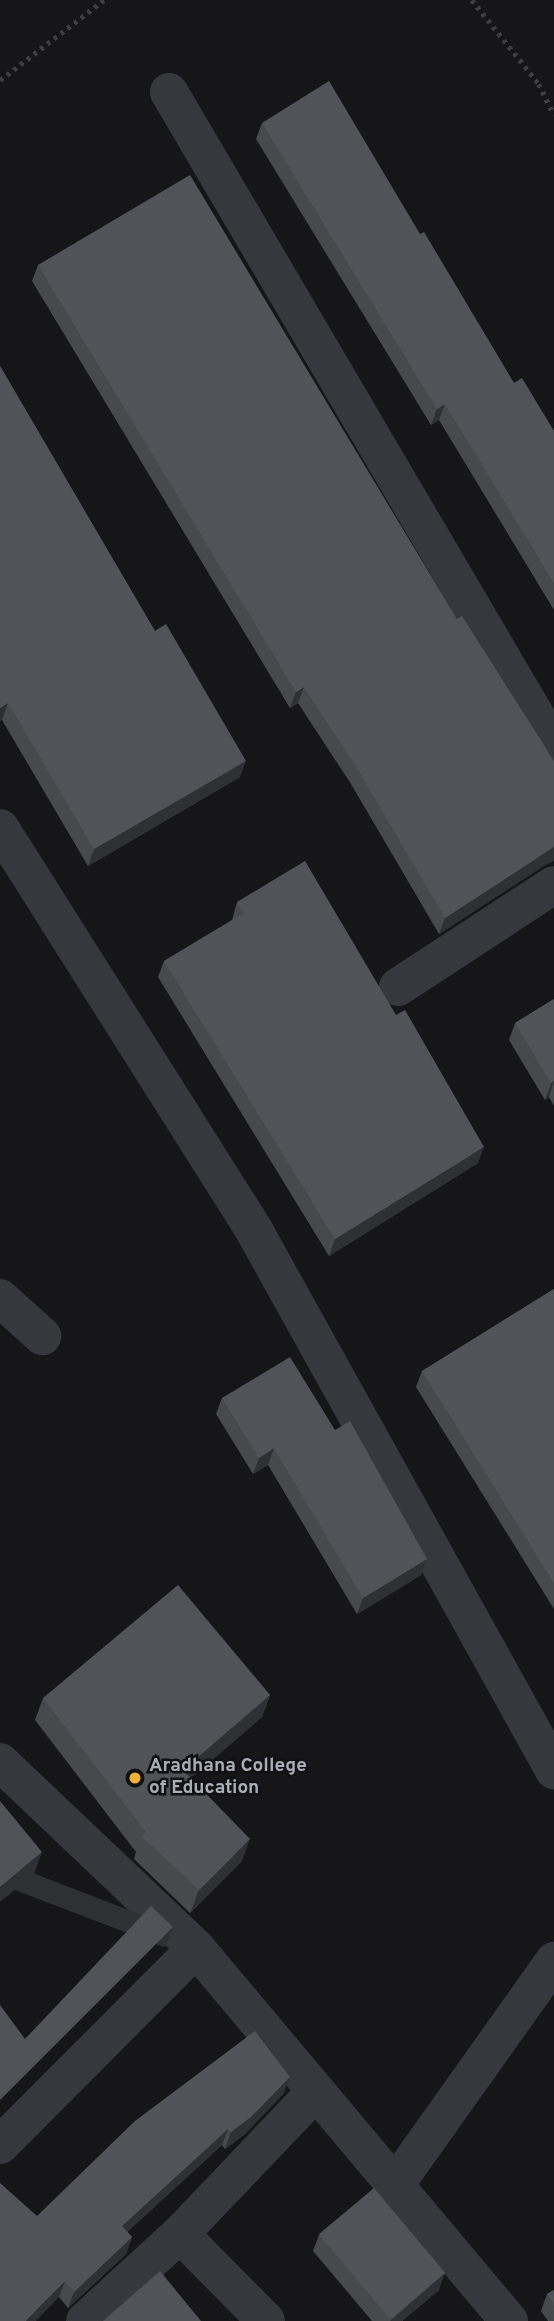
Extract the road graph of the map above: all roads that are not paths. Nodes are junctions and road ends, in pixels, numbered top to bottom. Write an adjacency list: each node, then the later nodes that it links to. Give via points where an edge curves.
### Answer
1 (169, 92): 2 (street)
2 (554, 747)
3 (0, 828): 9 (street, via 255,1232)
4 (554, 885): 5 (street)
5 (398, 987)
6 (0, 1298): 7 (street)
7 (41, 1336)
8 (0, 1762): 10 (street)
9 (554, 1770)
10 (196, 1948): 12 (street); 13 (street)
11 (554, 1961): 14 (street)
12 (316, 2091): 14 (street); 15 (street)
13 (0, 2145)
14 (395, 2185): 18 (street)
15 (180, 2234): 16 (street); 17 (street)
16 (85, 2321)
17 (266, 2321)
18 (509, 2321)

